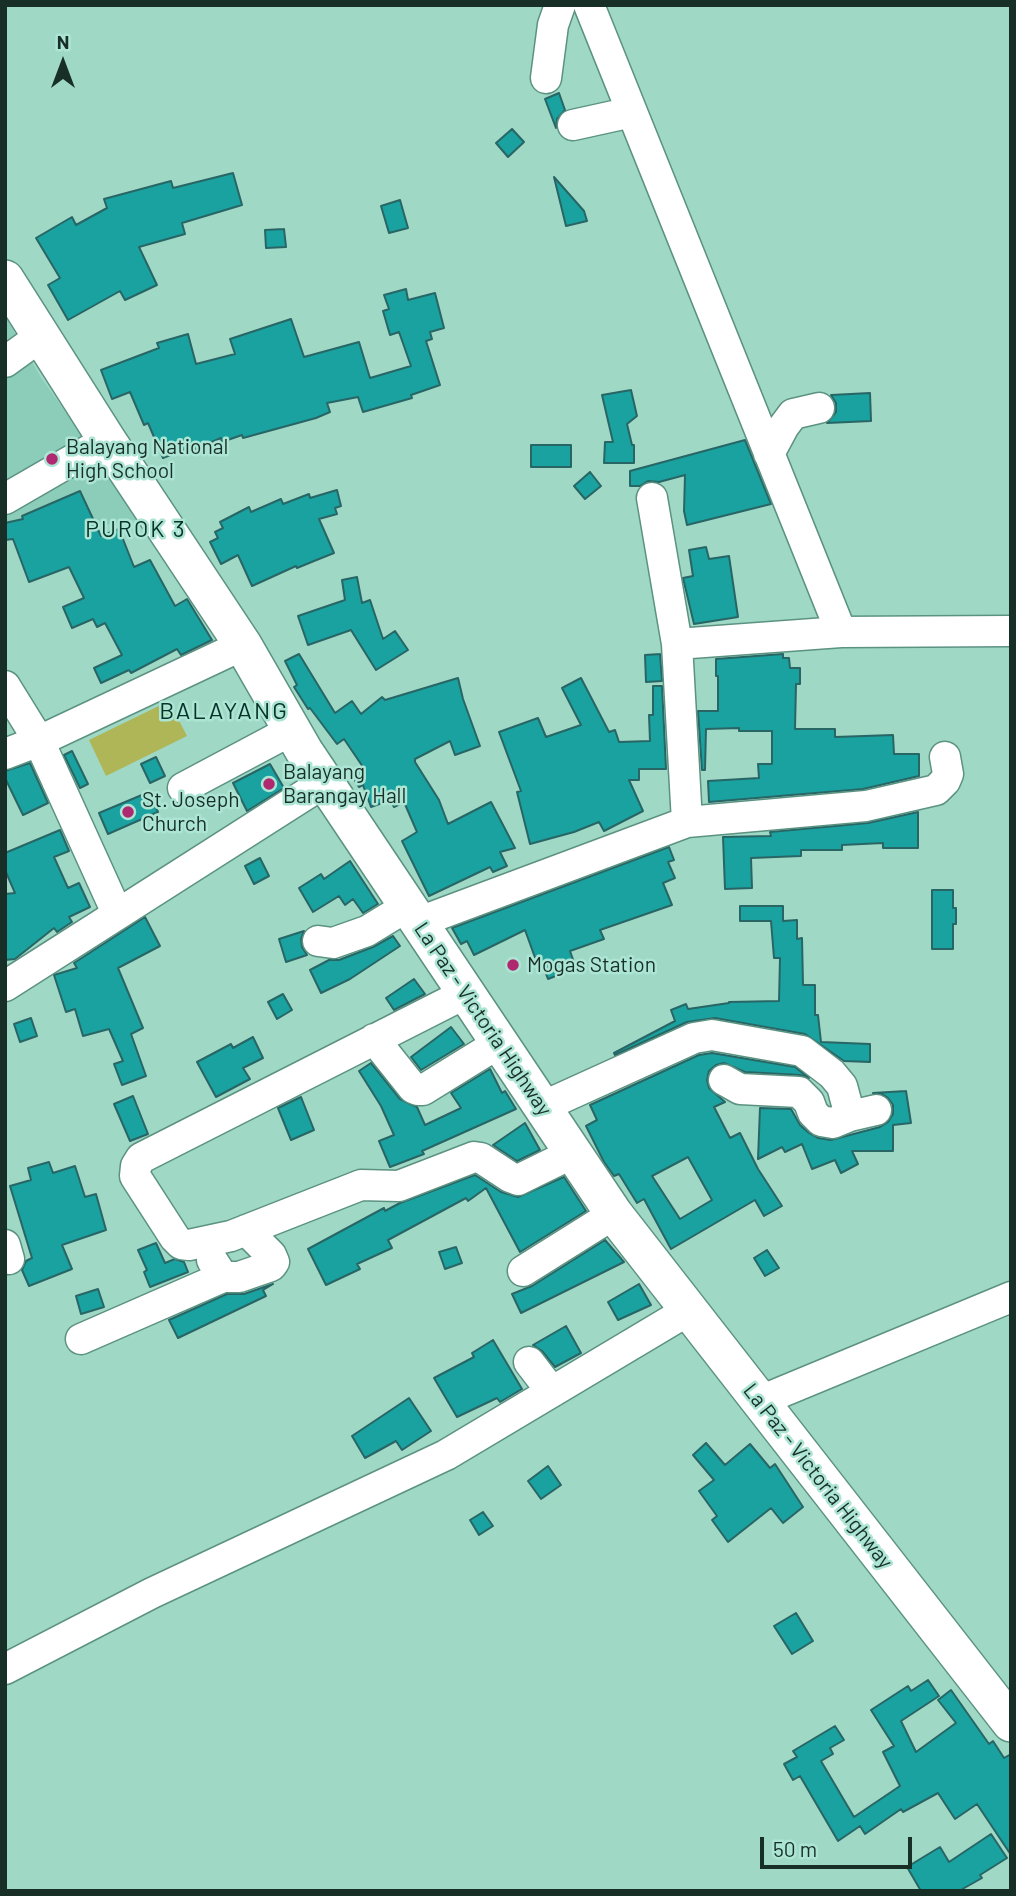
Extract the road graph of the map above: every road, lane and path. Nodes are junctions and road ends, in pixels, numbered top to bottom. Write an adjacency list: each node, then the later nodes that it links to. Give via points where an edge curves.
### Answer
1 (560, 5): 3 (street)
2 (589, 5): 4 (street)
3 (546, 78)
4 (632, 112): 5 (street); 11 (street)
5 (573, 125)
6 (5, 279): 7 (main road, La Paz - Victoria Highway)
7 (41, 337): 8 (street); 10 (main road, La Paz - Victoria Highway)
8 (5, 362)
9 (820, 408): 11 (street, via 793,414)
10 (107, 440): 13 (street); 17 (main road, La Paz - Victoria Highway)
11 (769, 454): 15 (street)
12 (652, 498): 16 (street)
13 (5, 499)
14 (1011, 631): 15 (street)
15 (841, 632): 16 (street)
16 (677, 644): 25 (street)
17 (243, 645): 19 (main road, La Paz - Victoria Highway); 20 (street)
18 (5, 686): 20 (street)
19 (292, 730): 23 (main road, La Paz - Victoria Highway); 24 (street)
20 (40, 741): 21 (street); 26 (street)
21 (5, 754)
22 (945, 757): 25 (street, via 948,774 936,790 866,806)
23 (325, 782): 26 (street); 27 (main road, La Paz - Victoria Highway)
24 (183, 788)
25 (687, 822): 27 (street)
26 (117, 913): 29 (street)
27 (413, 914): 28 (street, via 333,943); 30 (main road, La Paz - Victoria Highway)
28 (318, 941)
29 (5, 986)
30 (466, 993): 31 (street); 32 (main road, La Paz - Victoria Highway)
31 (373, 1040): 32 (street, via 418,1090); 38 (street, via 141,1158 135,1177 175,1238 181,1244)
32 (499, 1043): 34 (main road, La Paz - Victoria Highway)
33 (724, 1080): 34 (street, via 740,1089 799,1092 821,1121 833,1124 863,1113 832,1074 802,1051 712,1035 694,1038)
34 (542, 1107): 35 (main road, La Paz - Victoria Highway)
35 (573, 1153): 36 (main road, La Paz - Victoria Highway); 37 (street, via 519,1180 474,1157 399,1186 361,1185)
36 (614, 1214): 39 (street); 42 (main road, La Paz - Victoria Highway)
37 (246, 1230): 38 (street); 40 (street, via 274,1262 239,1277)
38 (201, 1242): 40 (street)
39 (523, 1271)
40 (223, 1277): 43 (street)
41 (1011, 1297): 46 (street)
42 (689, 1310): 45 (street); 46 (main road, La Paz - Victoria Highway)
43 (81, 1339)
44 (529, 1362): 45 (street)
45 (552, 1392): 47 (street, via 446,1455 152,1593)
46 (760, 1401): 48 (main road, La Paz - Victoria Highway)
47 (5, 1669)
48 (1011, 1723)

